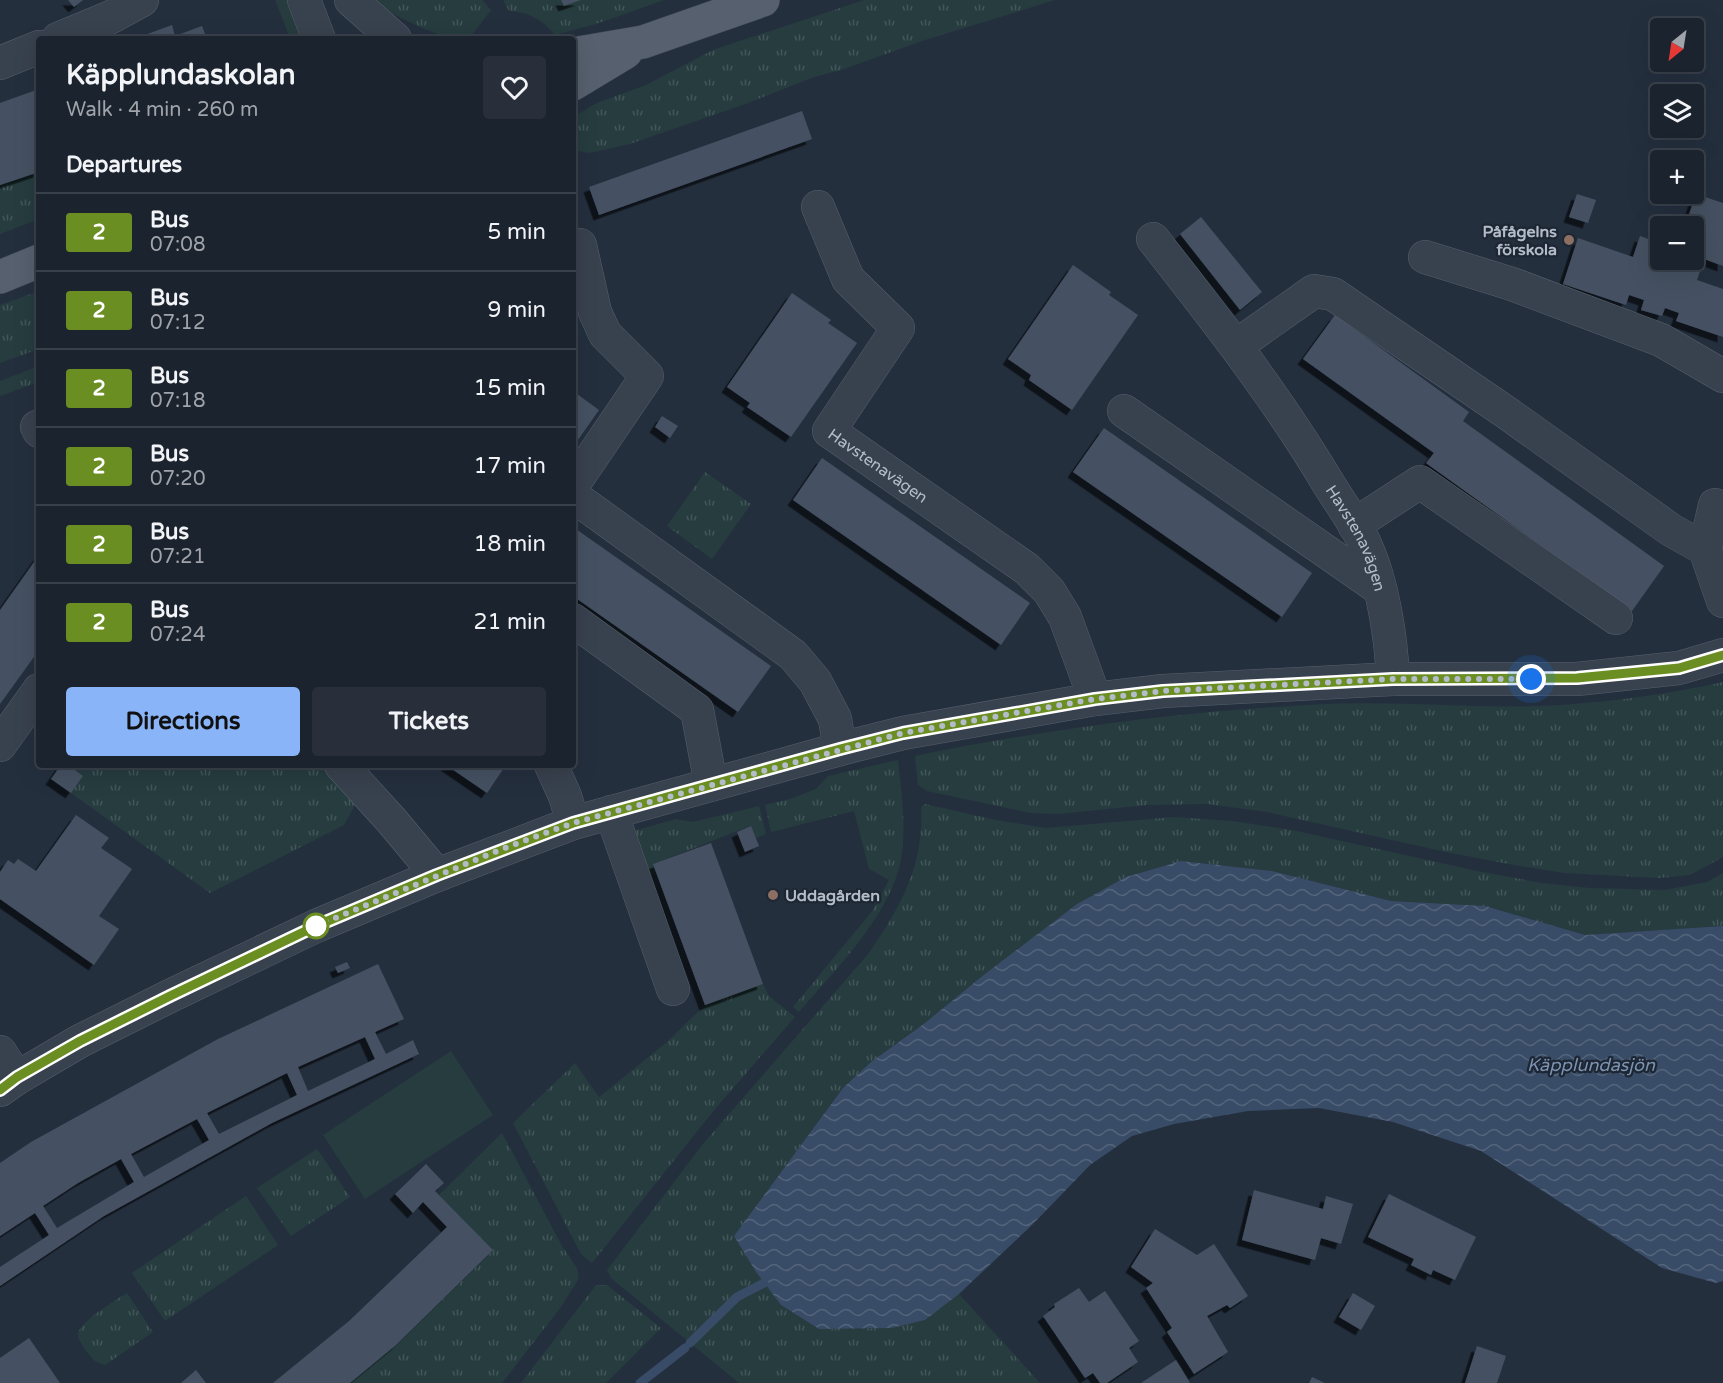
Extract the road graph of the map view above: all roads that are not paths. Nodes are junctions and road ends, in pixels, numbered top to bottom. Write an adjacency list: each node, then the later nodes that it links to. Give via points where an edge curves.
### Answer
1 (142, 0): 5 (street)
2 (304, 0): 6 (street)
3 (351, 0): 7 (street)
4 (763, 0): 8 (main road)
5 (65, 36)
6 (318, 36)
7 (392, 36)
8 (643, 42): 10 (main road); 12 (main road)
9 (36, 48): 11 (street)
10 (576, 53)
11 (0, 63)
12 (576, 82)
13 (818, 207): 34 (street, Havstenavägen, via 848,279 898,328 829,431 1027,569 1049,591 1065,617)
14 (1153, 239): 19 (street, Havstenavägen)
15 (580, 245): 22 (street, via 595,312 605,334 647,376)
16 (1425, 256): 20 (street, via 1661,340)
17 (36, 262): 18 (main road)
18 (0, 277)
19 (1236, 346): 25 (street, Havstenavägen); 26 (street, via 1314,291 1333,294 1671,531)
20 (1723, 376)
21 (1124, 411): 27 (street)
22 (576, 482)
23 (576, 498): 36 (street, via 793,655 815,681 835,719)
24 (1715, 505): 26 (street)
25 (1354, 525): 27 (street, Havstenavägen, via 1366,546); 29 (street, via 1419,483)
26 (1705, 549): 28 (street)
27 (1380, 589): 32 (street, Havstenavägen)
28 (1723, 601)
29 (1616, 618)
30 (576, 622): 39 (street, via 697,710)
31 (1723, 655): 32 (street, via 1679,668 1577,678)
32 (1393, 679): 34 (street, via 1163,691)
33 (36, 694): 35 (street)
34 (1095, 699): 36 (street, via 903,733)
35 (0, 745)
36 (840, 749): 39 (street)
37 (343, 768): 42 (street)
38 (552, 768): 41 (street)
39 (711, 784): 40 (street)
40 (611, 812): 41 (street); 43 (street)
41 (573, 823): 42 (street)
42 (437, 875): 44 (street, via 316,926)
43 (673, 989)
44 (6, 1073)

